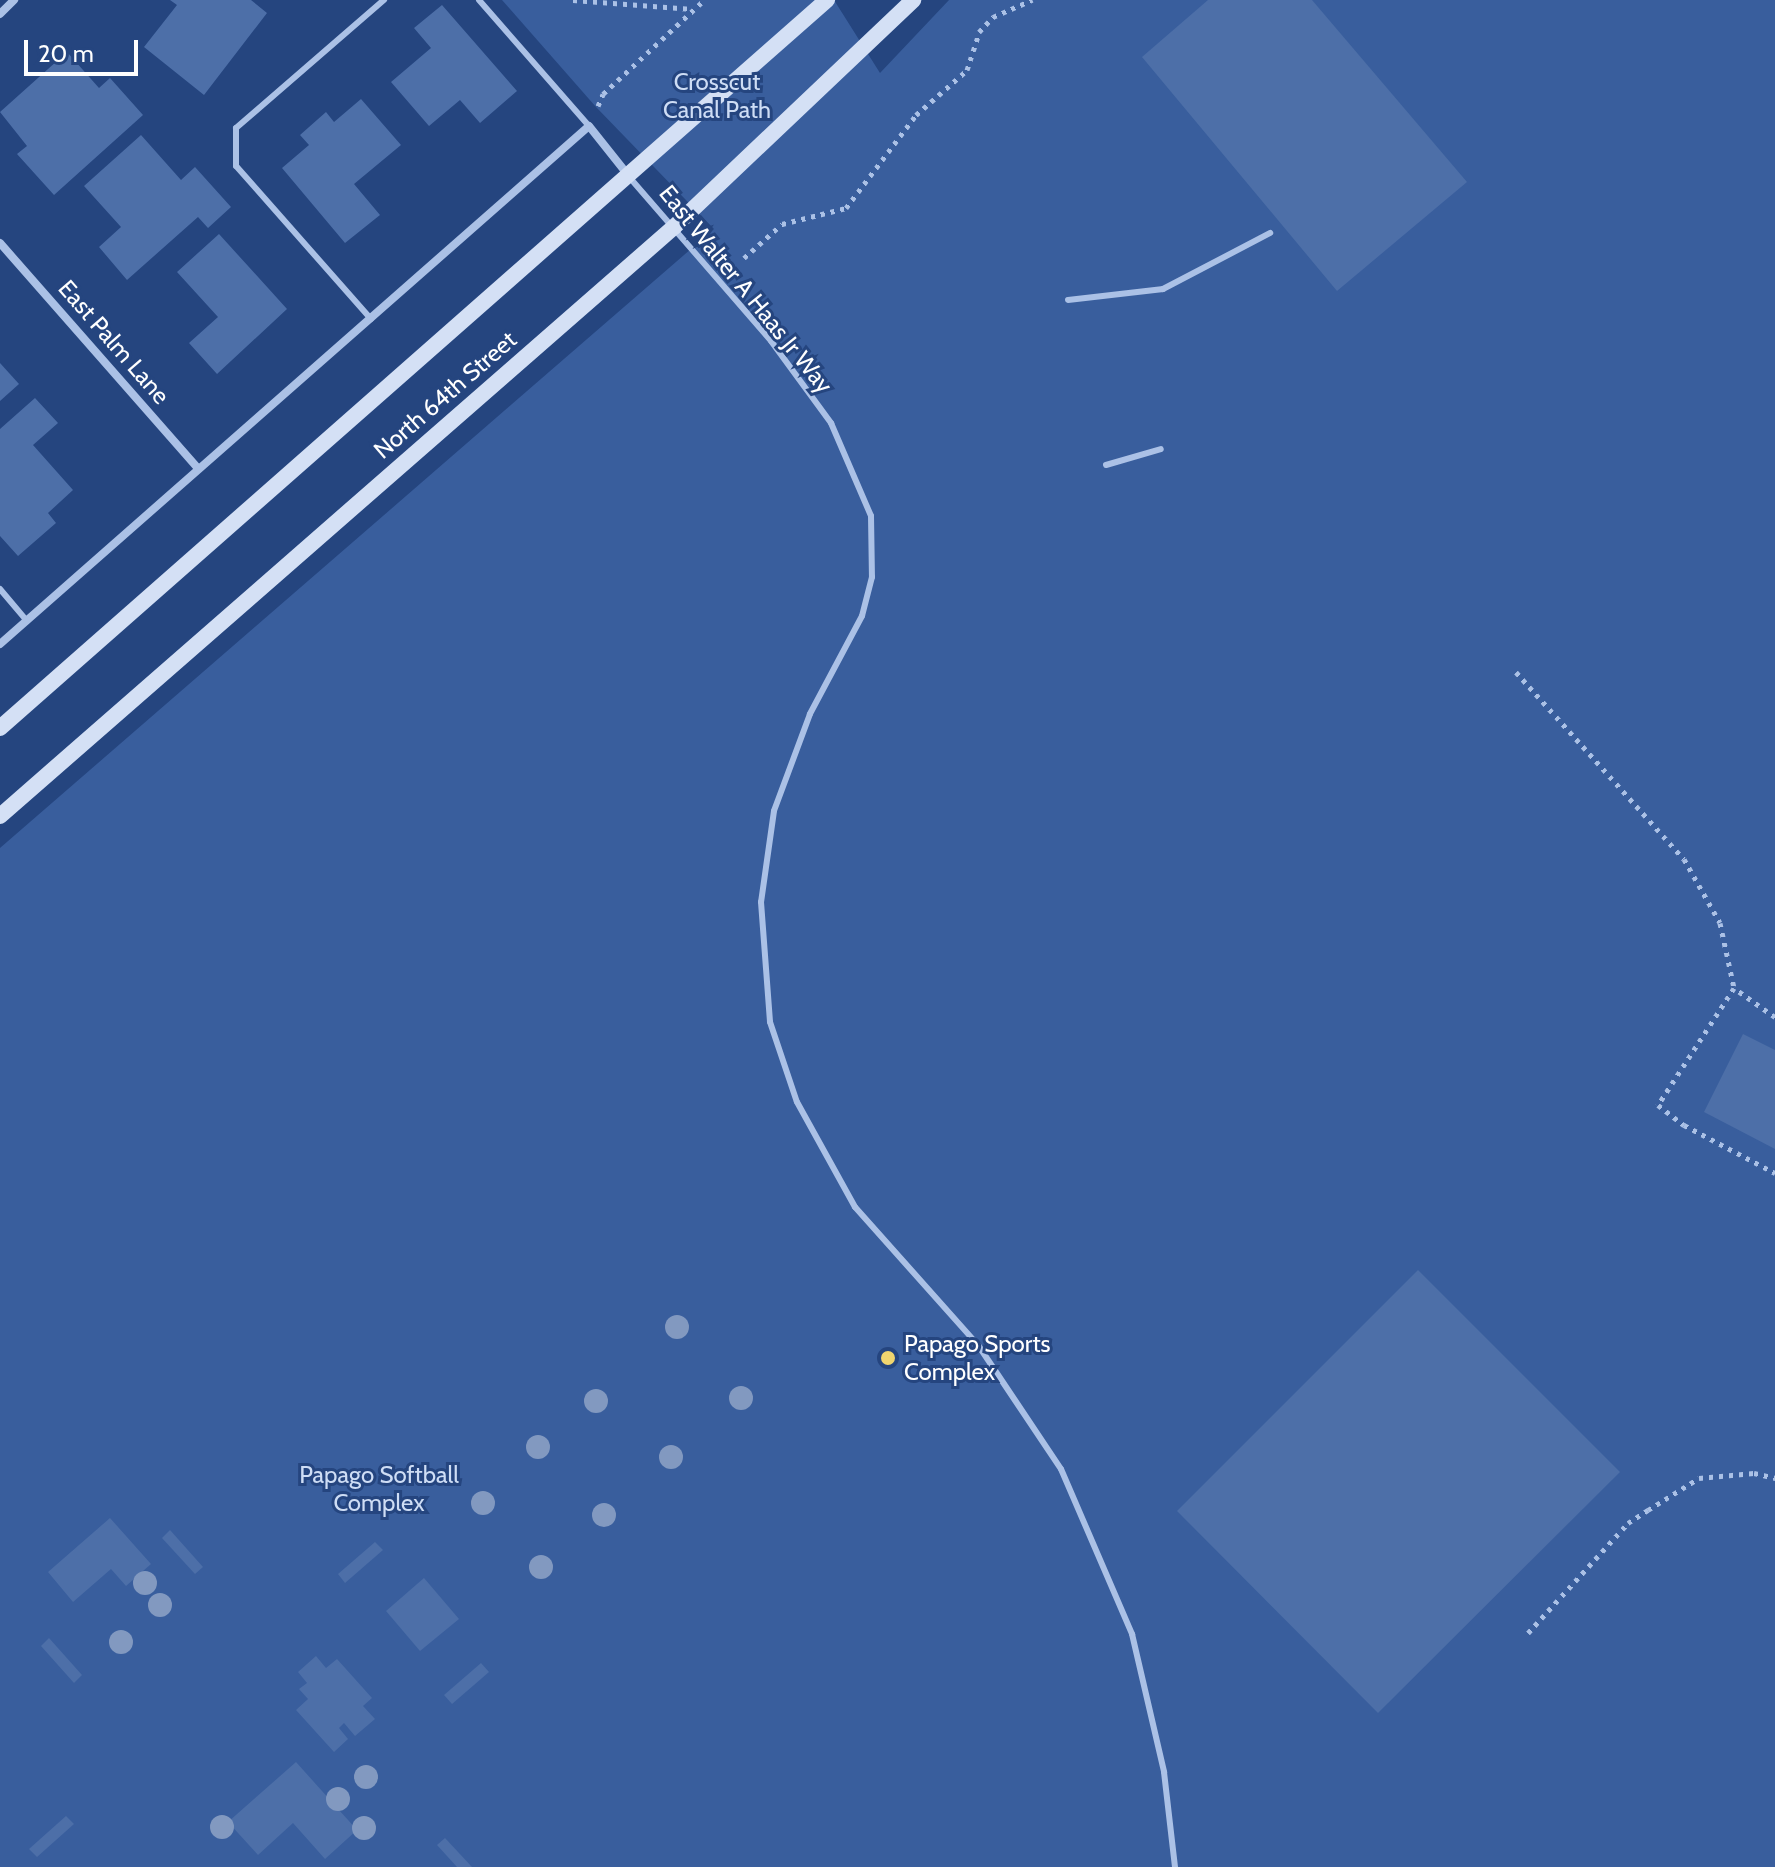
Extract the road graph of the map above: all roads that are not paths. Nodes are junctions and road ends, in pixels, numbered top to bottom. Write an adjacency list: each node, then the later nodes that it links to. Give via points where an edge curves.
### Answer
1 (14, 0): 6 (street)
2 (384, 0): 13 (lane, via 236,128 236,166)
3 (479, 0): 7 (lane)
4 (827, 0): 8 (main road, North 64th Street)
5 (913, 0): 9 (main road, North 64th Street)
6 (0, 14)
7 (589, 126): 8 (street); 13 (street)
8 (630, 178): 9 (lane, East Walter A Haas Jr Way); 20 (main road, North 64th Street)
9 (674, 227): 21 (main road, North 64th Street); 22 (lane, East Walter A Haas Jr Way, via 771,341 831,423 871,516 872,577 862,616 810,714 771,824 760,944 770,1022 797,1102 855,1207 978,1345 1061,1469 1132,1634 1164,1772)
10 (1270, 233): 12 (lane, via 1163,289)
11 (0, 243): 16 (street, East Palm Lane)
12 (1068, 300)
13 (371, 319): 16 (street)
14 (1161, 449): 15 (lane)
15 (1106, 465)
16 (198, 468): 18 (street)
17 (0, 589): 18 (lane)
18 (27, 621): 19 (street)
19 (0, 644)
20 (0, 728)
21 (0, 816)
22 (1175, 1867)

